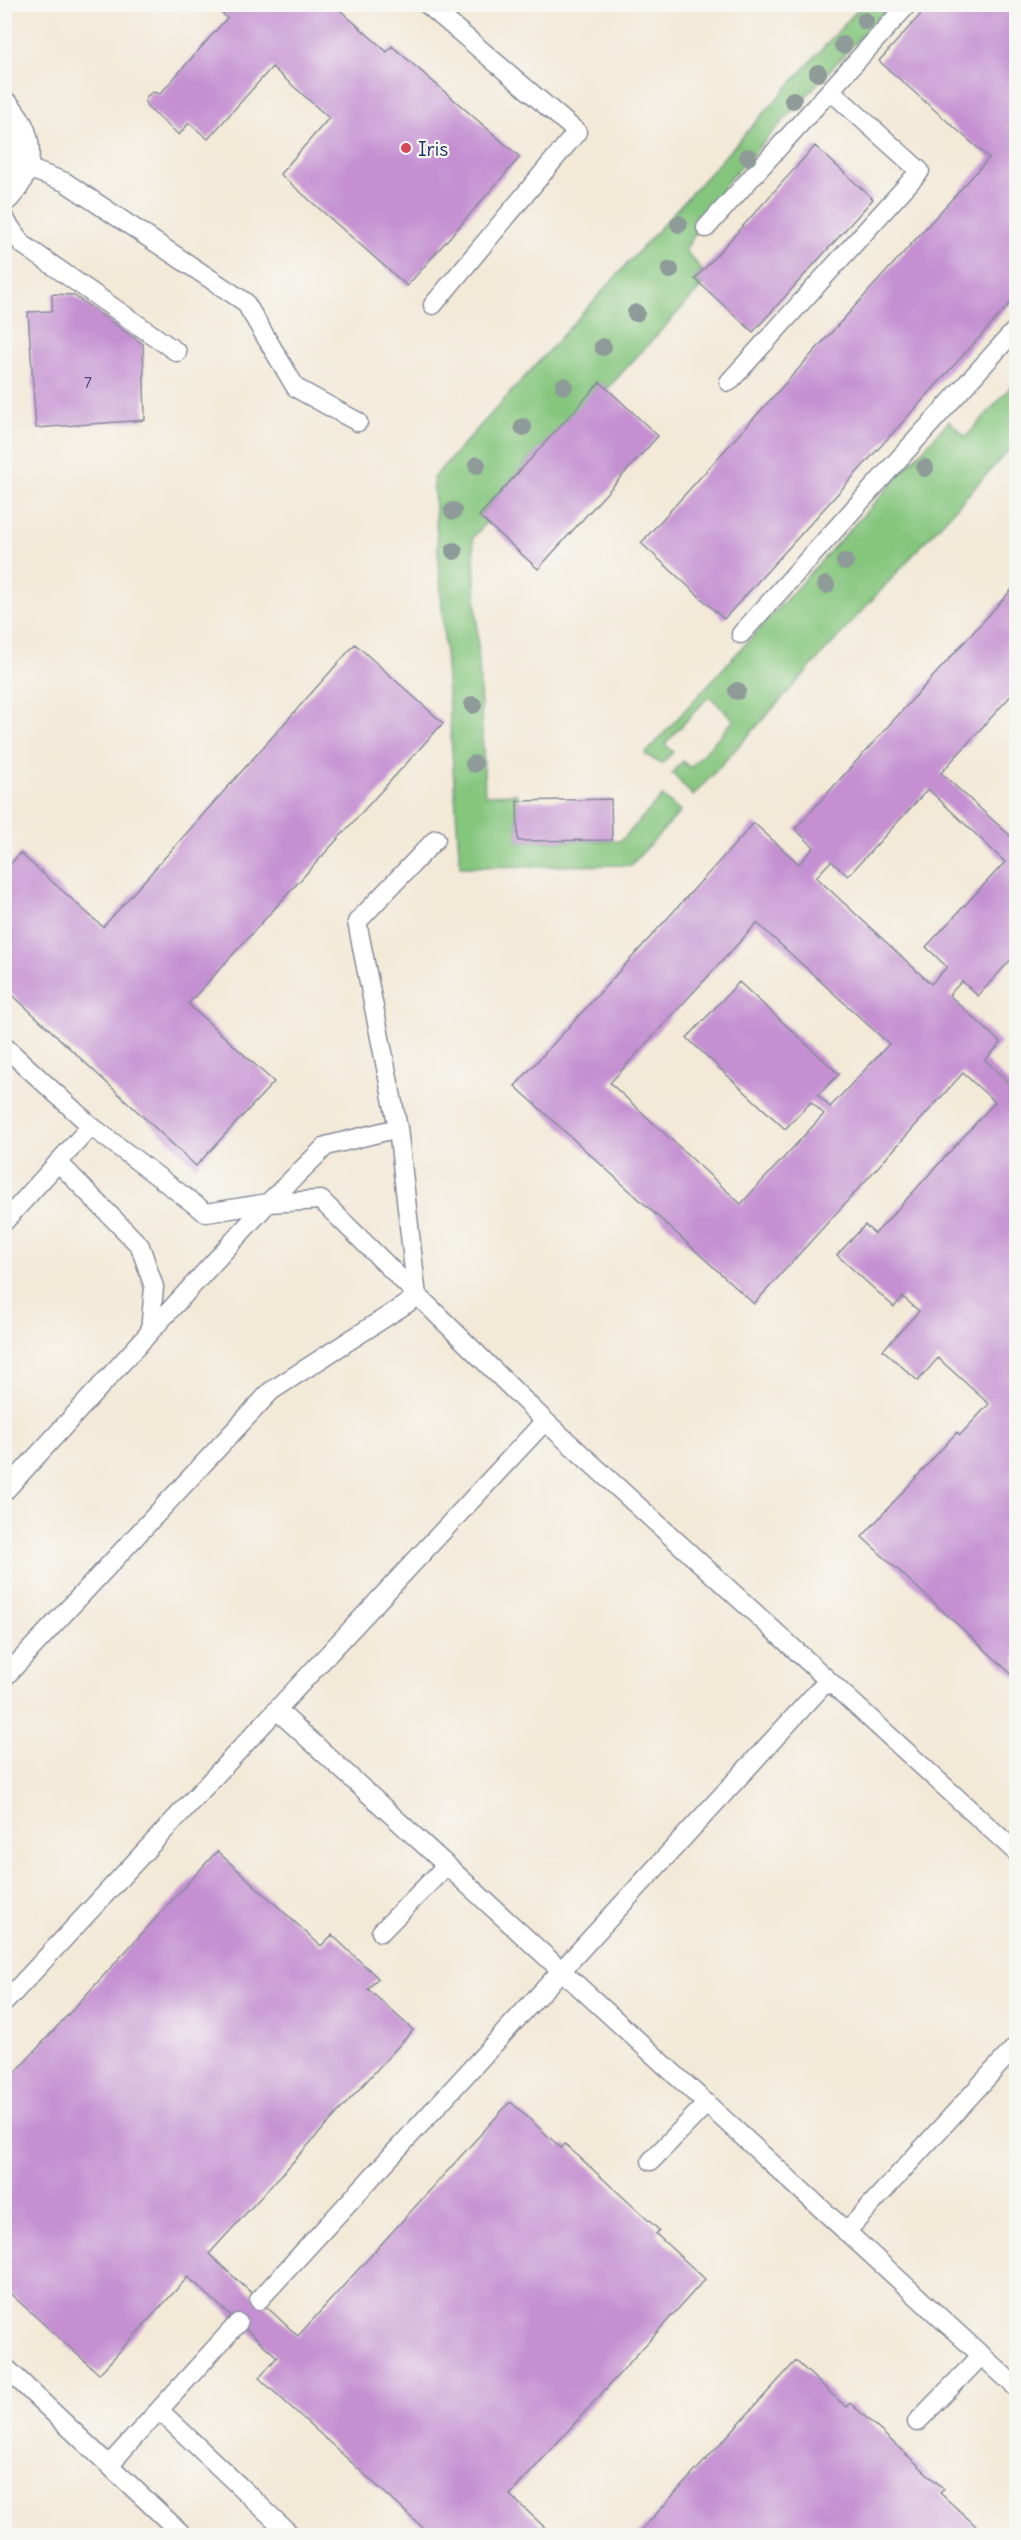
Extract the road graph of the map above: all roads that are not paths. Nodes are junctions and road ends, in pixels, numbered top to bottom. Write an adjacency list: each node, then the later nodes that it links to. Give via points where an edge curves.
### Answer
1 (427, 4): 9 (lane, via 577,132)
2 (908, 4): 3 (lane)
3 (831, 91): 8 (lane); 12 (lane, via 920,171)
4 (4, 109): 5 (street, via 18,126 23,145)
5 (22, 166): 6 (street, via 14,184); 13 (lane, via 65,182 244,303 296,388)
6 (4, 194)
7 (4, 218): 11 (lane, via 22,244)
8 (706, 228)
9 (433, 305)
10 (1017, 329): 14 (lane)
11 (177, 352)
12 (729, 382)
13 (358, 422)
14 (741, 634)
15 (436, 839): 18 (lane, via 357,922)
16 (4, 1046): 17 (lane)
17 (91, 1126): 19 (lane); 20 (lane, via 206,1213)
18 (398, 1128): 20 (lane, via 326,1146); 22 (lane)
19 (58, 1162): 21 (lane); 23 (lane, via 140,1246 154,1287)
20 (268, 1203): 22 (lane, via 321,1200); 23 (lane)
21 (4, 1222)
22 (417, 1297): 24 (lane); 26 (lane, via 271,1391)
23 (150, 1332): 25 (lane)
24 (545, 1421): 27 (lane); 28 (lane)
25 (4, 1492)
26 (4, 1678)
27 (828, 1680): 29 (lane); 32 (lane)
28 (277, 1710): 30 (lane); 33 (lane)
29 (1017, 1852)
30 (447, 1865): 31 (lane); 32 (lane)
31 (381, 1932)
32 (562, 1971): 35 (lane); 38 (lane)
33 (4, 2003)
34 (1017, 2046): 37 (lane)
35 (707, 2103): 36 (lane); 37 (lane)
36 (651, 2161)
37 (846, 2232): 40 (lane)
38 (259, 2300)
39 (238, 2323): 43 (lane)
40 (982, 2355): 42 (lane); 44 (lane)
41 (4, 2366): 45 (lane)
42 (1017, 2387)
43 (159, 2410): 45 (lane); 47 (lane)
44 (917, 2422)
45 (109, 2464): 46 (lane)
46 (184, 2535)
47 (292, 2535)

